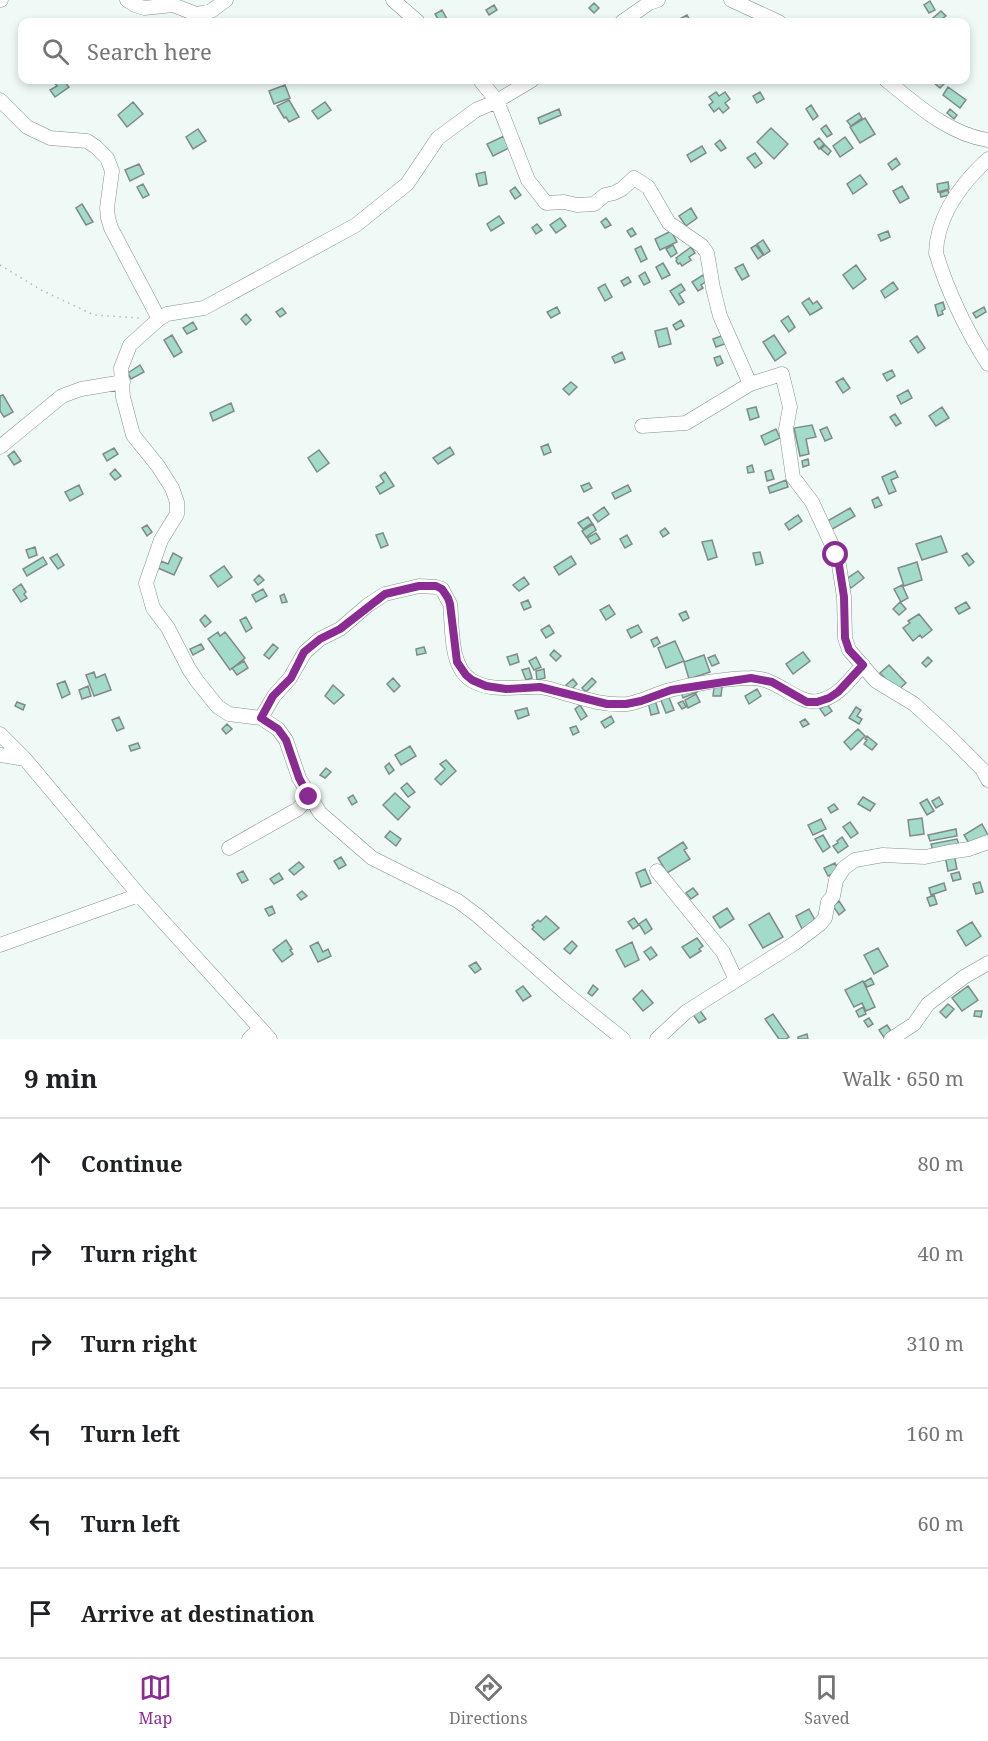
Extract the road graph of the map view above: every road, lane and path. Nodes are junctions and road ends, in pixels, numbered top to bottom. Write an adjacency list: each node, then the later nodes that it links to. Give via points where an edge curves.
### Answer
1 (127, 0): 2 (street, via 144,8 173,5 196,14 211,11)
2 (226, 0)
3 (393, 0): 7 (street)
4 (635, 0): 8 (street)
5 (658, 0): 9 (street)
6 (731, 0): 10 (street)
7 (413, 18)
8 (627, 18)
9 (628, 18)
10 (770, 18)
11 (483, 84): 15 (street)
12 (525, 84): 15 (street)
13 (891, 84): 16 (street, via 948,126)
14 (0, 100): 19 (street, via 27,127 50,138 87,141 107,158 112,171 107,208 111,228)
15 (497, 101): 19 (street, via 476,110 438,138 407,184 356,225 204,308); 22 (street, via 528,180 546,203 594,204 634,178 648,187 669,223 702,246 707,253 720,315)
16 (988, 140)
17 (988, 159): 20 (street, via 974,172 942,219 936,253 957,307)
18 (0, 265): 19 (path, via 94,315)
19 (159, 319): 21 (street, via 130,345 121,368)
20 (988, 364)
21 (123, 382): 24 (street, via 62,396); 26 (street, via 133,435 158,466 177,502 177,514 161,540 146,583 153,608 189,669 219,707 229,714)
22 (750, 384): 23 (street, via 686,423); 25 (street, via 782,374 790,407 786,429 793,477 812,502 836,555 844,597 845,638 849,650)
23 (642, 426)
24 (0, 447)
25 (863, 665): 26 (street, via 838,692 817,702 807,702 772,682 751,678 671,690 626,704 607,704 540,687 486,686 472,680 457,662 450,604 442,589 419,586 385,594 304,652 291,678 273,696); 30 (street, via 876,681 914,704 951,738)
26 (261, 718): 31 (street, via 286,740)
27 (0, 734): 29 (street)
28 (0, 755): 29 (street)
29 (25, 759): 35 (street)
30 (988, 780)
31 (309, 797): 33 (street, via 298,809); 42 (street, via 320,813 372,858 458,901)
32 (988, 842): 38 (street, via 925,857 884,855 855,860 836,880 820,924)
33 (229, 848)
34 (657, 872): 38 (street, via 723,952)
35 (139, 895): 36 (street); 39 (street)
36 (0, 945)
37 (988, 963): 44 (street, via 928,1004 914,1024)
38 (736, 980): 43 (street, via 686,1012)
39 (260, 1028): 40 (street); 41 (street)
40 (249, 1039)
41 (270, 1039)
42 (623, 1039)
43 (657, 1039)
44 (891, 1039)

